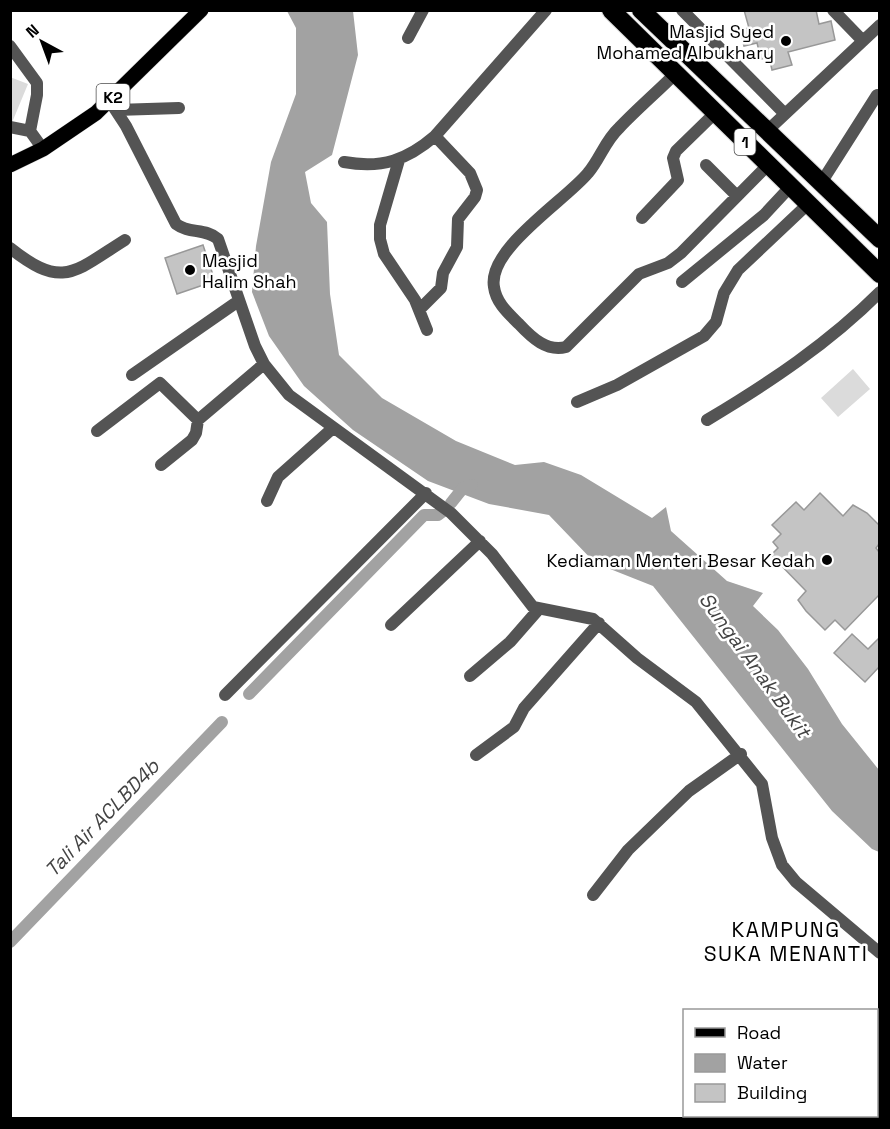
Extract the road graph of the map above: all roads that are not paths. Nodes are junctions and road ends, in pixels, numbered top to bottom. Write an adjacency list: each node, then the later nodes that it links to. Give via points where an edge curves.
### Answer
1 (201, 10): 14 (main road, K2)
2 (423, 10): 9 (street)
3 (546, 10): 21 (street)
4 (611, 10): 12 (highway, 1)
5 (642, 10): 20 (highway, 1)
6 (682, 10): 17 (street)
7 (833, 10): 10 (street)
8 (879, 25): 10 (street)
9 (408, 38)
10 (863, 41): 17 (street)
11 (10, 46): 19 (street, via 37,83)
12 (675, 74): 16 (highway, 1); 30 (street, via 610,137 589,173 506,253 494,276 501,305 545,346 566,347 639,274 674,259)
13 (877, 95): 28 (street)
14 (113, 105): 15 (street); 22 (main road, K2); 39 (street, via 176,224 186,231 208,233 218,239)
15 (179, 108)
16 (715, 112): 27 (highway, 1); 32 (street, via 676,151 673,158 678,180)
17 (785, 114): 20 (street)
18 (10, 127): 19 (street)
19 (30, 131): 22 (street)
20 (766, 132): 28 (highway, 1)
21 (435, 136): 23 (street, via 415,153); 40 (street, via 470,173 477,190 458,219 457,247 443,273 441,288)
22 (43, 149): 25 (main road, K2)
23 (399, 160): 24 (street); 40 (street, via 380,225 380,239 392,267)
24 (344, 162)
25 (10, 165)
26 (706, 165): 30 (street)
27 (768, 165): 29 (highway, 1); 30 (street)
28 (821, 183): 33 (highway, 1)
29 (790, 187): 31 (highway, 1); 37 (street, via 764,215)
30 (737, 196)
31 (808, 204): 36 (highway, 1); 44 (street, via 738,270 724,293 716,322 704,336 617,385)
32 (642, 218)
33 (879, 239)
34 (125, 240): 35 (street, via 66,274 40,269)
35 (10, 248)
36 (879, 274)
37 (682, 282)
38 (879, 292): 46 (street, via 853,319 807,354)
39 (237, 302): 42 (street); 43 (street)
40 (420, 309): 41 (street)
41 (427, 330)
42 (264, 364): 45 (street); 47 (street, via 289,395)
43 (132, 375)
44 (577, 402)
45 (198, 420): 48 (street, via 160,383); 49 (street, via 192,440)
46 (707, 420)
47 (333, 428): 50 (street); 51 (street, via 278,477)
48 (97, 431)
49 (161, 465)
50 (426, 493): 52 (street); 57 (street)
51 (267, 501)
52 (480, 541): 53 (street); 55 (street)
53 (538, 610): 54 (street); 56 (street, via 510,642)
54 (599, 623): 58 (street, via 637,658 696,702); 59 (street, via 524,708 517,724)
55 (391, 625)
56 (470, 676)
57 (225, 695)
58 (741, 754): 60 (street, via 689,791 628,850); 61 (street, via 762,784 772,838 782,865 796,882)
59 (476, 755)
60 (593, 895)
61 (879, 953)

